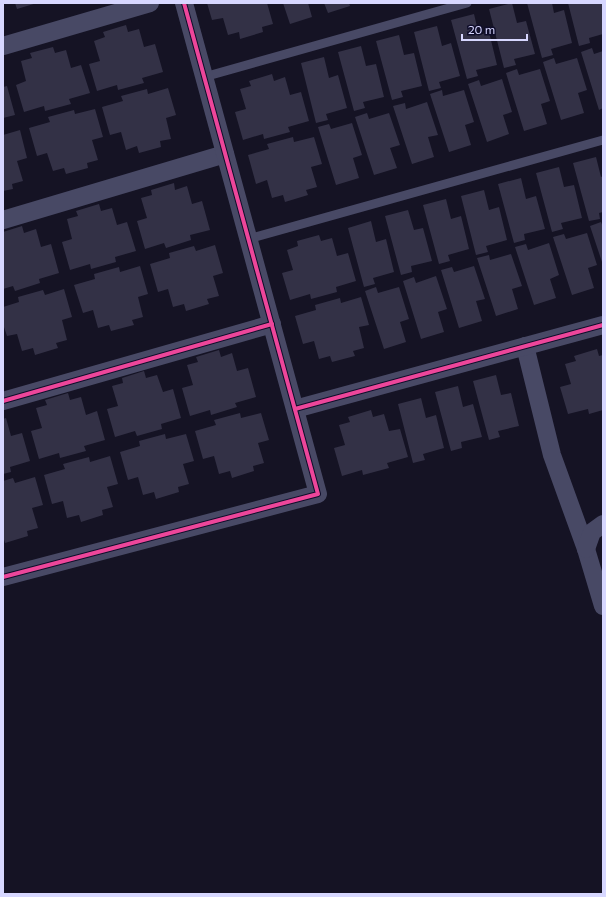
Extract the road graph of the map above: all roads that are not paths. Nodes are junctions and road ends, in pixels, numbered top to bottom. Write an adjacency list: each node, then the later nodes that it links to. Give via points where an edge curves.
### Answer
1 (150, 3): 4 (street)
2 (184, 3): 5 (street)
3 (467, 3): 5 (lane)
4 (3, 46)
5 (204, 77): 7 (street)
6 (603, 140): 9 (lane)
7 (225, 154): 8 (street); 9 (street)
8 (3, 220)
9 (248, 239): 10 (street)
10 (272, 324): 13 (street); 14 (street)
11 (603, 325): 12 (street)
12 (525, 346): 14 (street); 16 (street, via 552,455)
13 (3, 401)
14 (295, 409): 17 (street, via 318,494)
15 (603, 524): 16 (street, via 592,532)
16 (586, 549): 18 (street)
17 (3, 577)
18 (603, 606)

